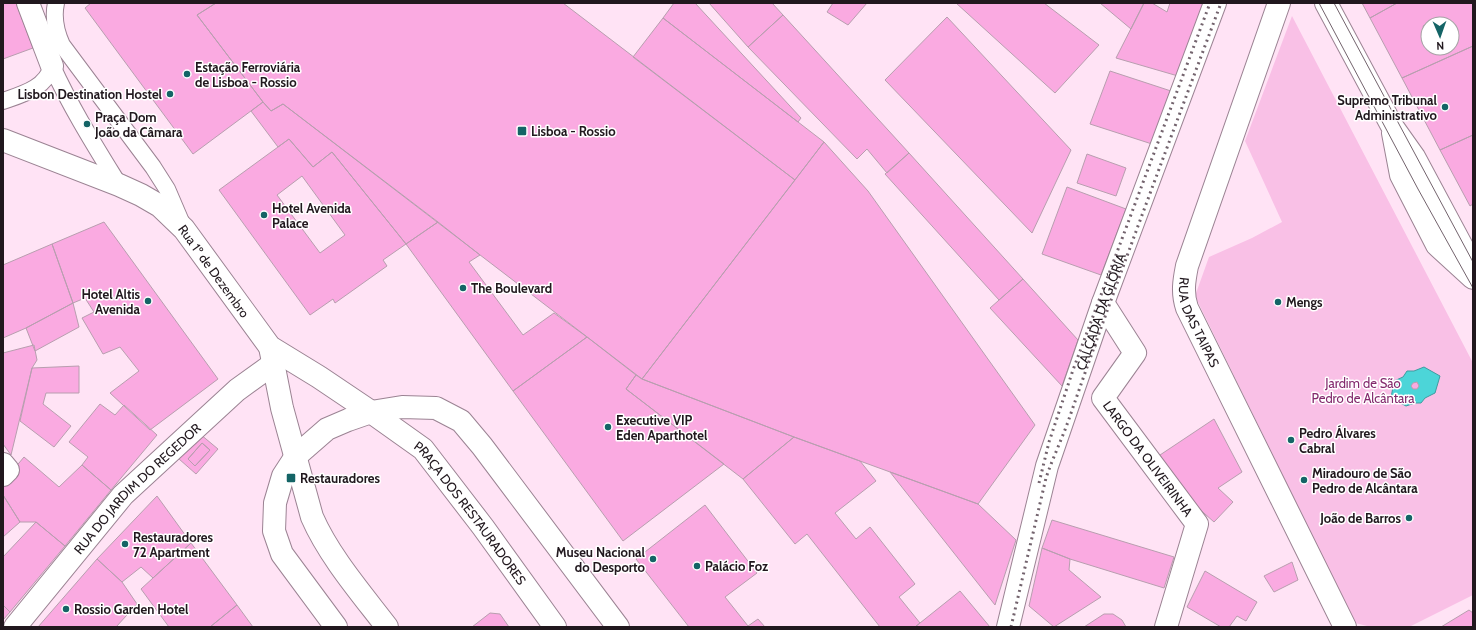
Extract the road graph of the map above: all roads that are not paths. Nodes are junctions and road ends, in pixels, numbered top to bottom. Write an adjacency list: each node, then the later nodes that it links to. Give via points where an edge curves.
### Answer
1 (28, 3): 6 (street)
2 (56, 3): 6 (lane, via 55,22 62,45)
3 (1215, 3): 15 (street, CALÇADA DA GLÓRIA)
4 (1279, 3): 28 (street, RUA DAS TAIPAS, via 1187,266 1184,297 1187,308)
5 (1326, 3): 8 (street)
6 (61, 62): 7 (lane, via 39,85 26,93); 10 (lane, via 62,88); 11 (lane, via 153,167 167,189)
7 (3, 101)
8 (1392, 126): 12 (street, via 1414,157); 13 (lane); 14 (street, via 1401,176 1437,246)
9 (3, 140): 10 (street)
10 (119, 185): 11 (street, Rua 1º de Dezembro, via 141,194 160,206)
11 (184, 229): 16 (street, Rua 1º de Dezembro)
12 (1473, 267)
13 (1473, 275)
14 (1473, 278)
15 (1104, 303): 21 (street, CALÇADA DA GLÓRIA, via 1047,466); 27 (street, LARGO DA OLIVEIRINHA, via 1135,353 1103,398 1197,524)
16 (271, 355): 17 (street, PRAÇA DOS RESTAURADORES, via 319,377); 18 (street, via 282,408); 22 (street, RUA DO JARDIM DO REGEDOR, via 237,390 123,495)
17 (371, 412): 18 (street, via 327,429); 25 (street, PRAÇA DOS RESTAURADORES, via 423,449); 26 (street, via 402,407 436,408 461,421)
18 (296, 456): 23 (street, via 283,476 276,502 274,531 282,554); 24 (street, via 307,503 316,527)
19 (3, 464): 20 (street, via 8,470)
20 (3, 475)
21 (1014, 624)
22 (16, 627)
23 (336, 627)
24 (387, 627)
25 (555, 627)
26 (618, 627)
27 (1166, 627)
28 (1345, 627)

